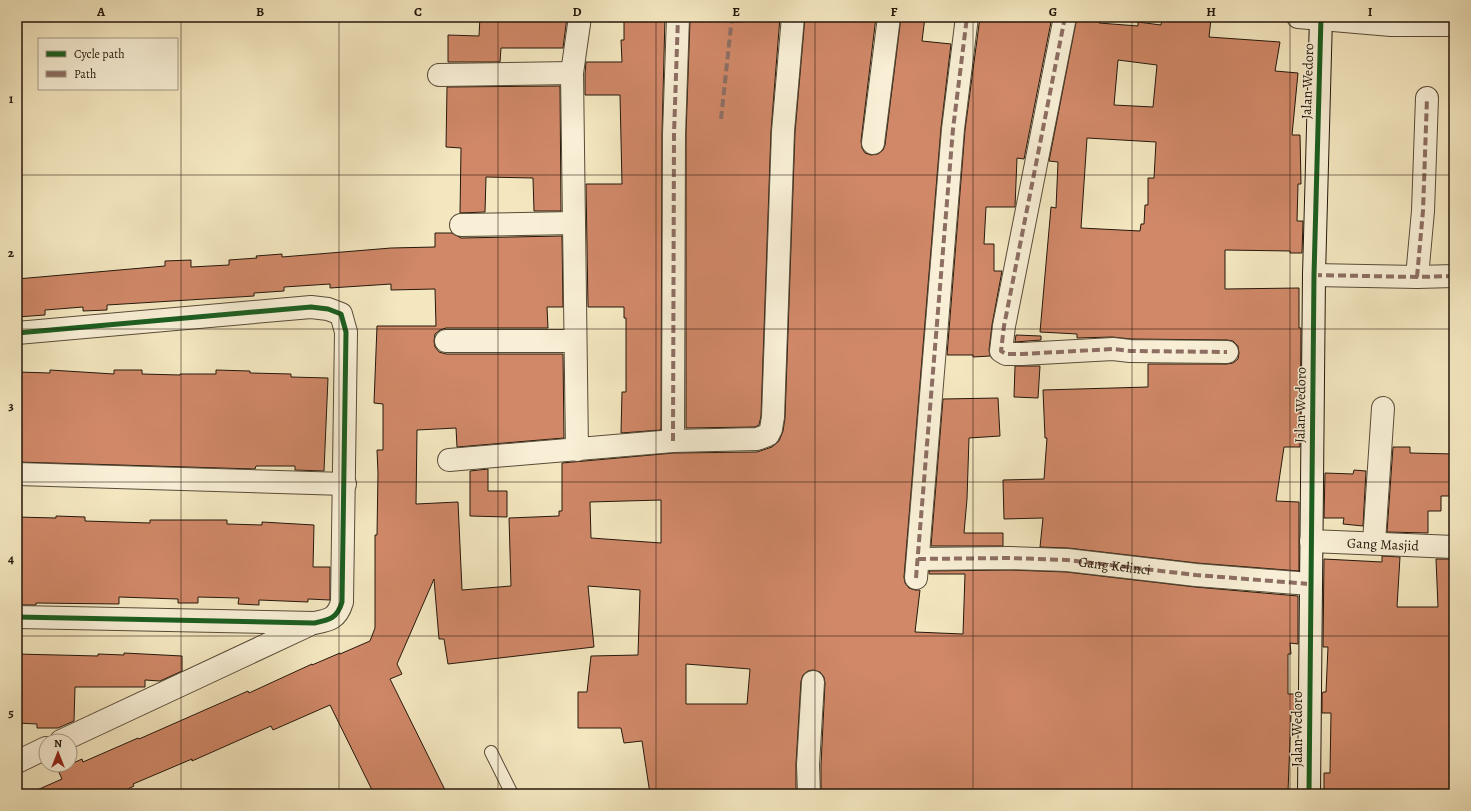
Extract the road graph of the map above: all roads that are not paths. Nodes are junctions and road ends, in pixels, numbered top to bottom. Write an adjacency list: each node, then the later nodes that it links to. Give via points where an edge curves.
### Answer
1 (580, 17): 10 (street)
2 (678, 17): 24 (street, via 674,134)
3 (794, 17): 24 (street, via 782,131 771,429 766,437 757,439)
4 (889, 17): 13 (street)
5 (967, 17): 32 (street, Gang Kelinci, via 953,129 917,568 1010,558 1067,560 1196,575)
6 (1065, 17): 22 (street, via 1001,350 1006,354 1113,349)
7 (1298, 17): 8 (street)
8 (1321, 18): 9 (street, via 1391,25); 16 (street, Jalan Wedoro)
9 (1454, 25)
10 (572, 73): 11 (street); 14 (street)
11 (439, 75)
12 (1427, 98): 18 (street, via 1423,211)
13 (873, 143)
14 (574, 223): 15 (street); 21 (street)
15 (462, 225)
16 (1314, 274): 18 (street); 29 (street, Jalan Wedoro)
17 (1454, 276): 18 (street)
18 (1417, 277)
19 (17, 333): 28 (street, via 311,307 338,312 344,318 346,332)
20 (446, 340): 21 (street)
21 (575, 340): 25 (street)
22 (1227, 352)
23 (1383, 408): 30 (street)
24 (673, 442): 25 (street)
25 (577, 450): 26 (street)
26 (449, 460)
27 (17, 474): 28 (street)
28 (345, 484): 34 (street, via 342,602 339,612 333,617)
29 (1311, 541): 30 (street, Gang Masjid); 32 (street, Jalan Wedoro)
30 (1374, 542): 31 (street, Gang Masjid)
31 (1454, 547)
32 (1310, 584): 40 (street, Jalan Wedoro)
33 (17, 617): 34 (street)
34 (314, 623): 36 (street)
35 (813, 682): 39 (street, via 808,765)
36 (78, 733)
37 (491, 752): 38 (lane)
38 (512, 794)
39 (809, 794)
40 (1309, 794)

